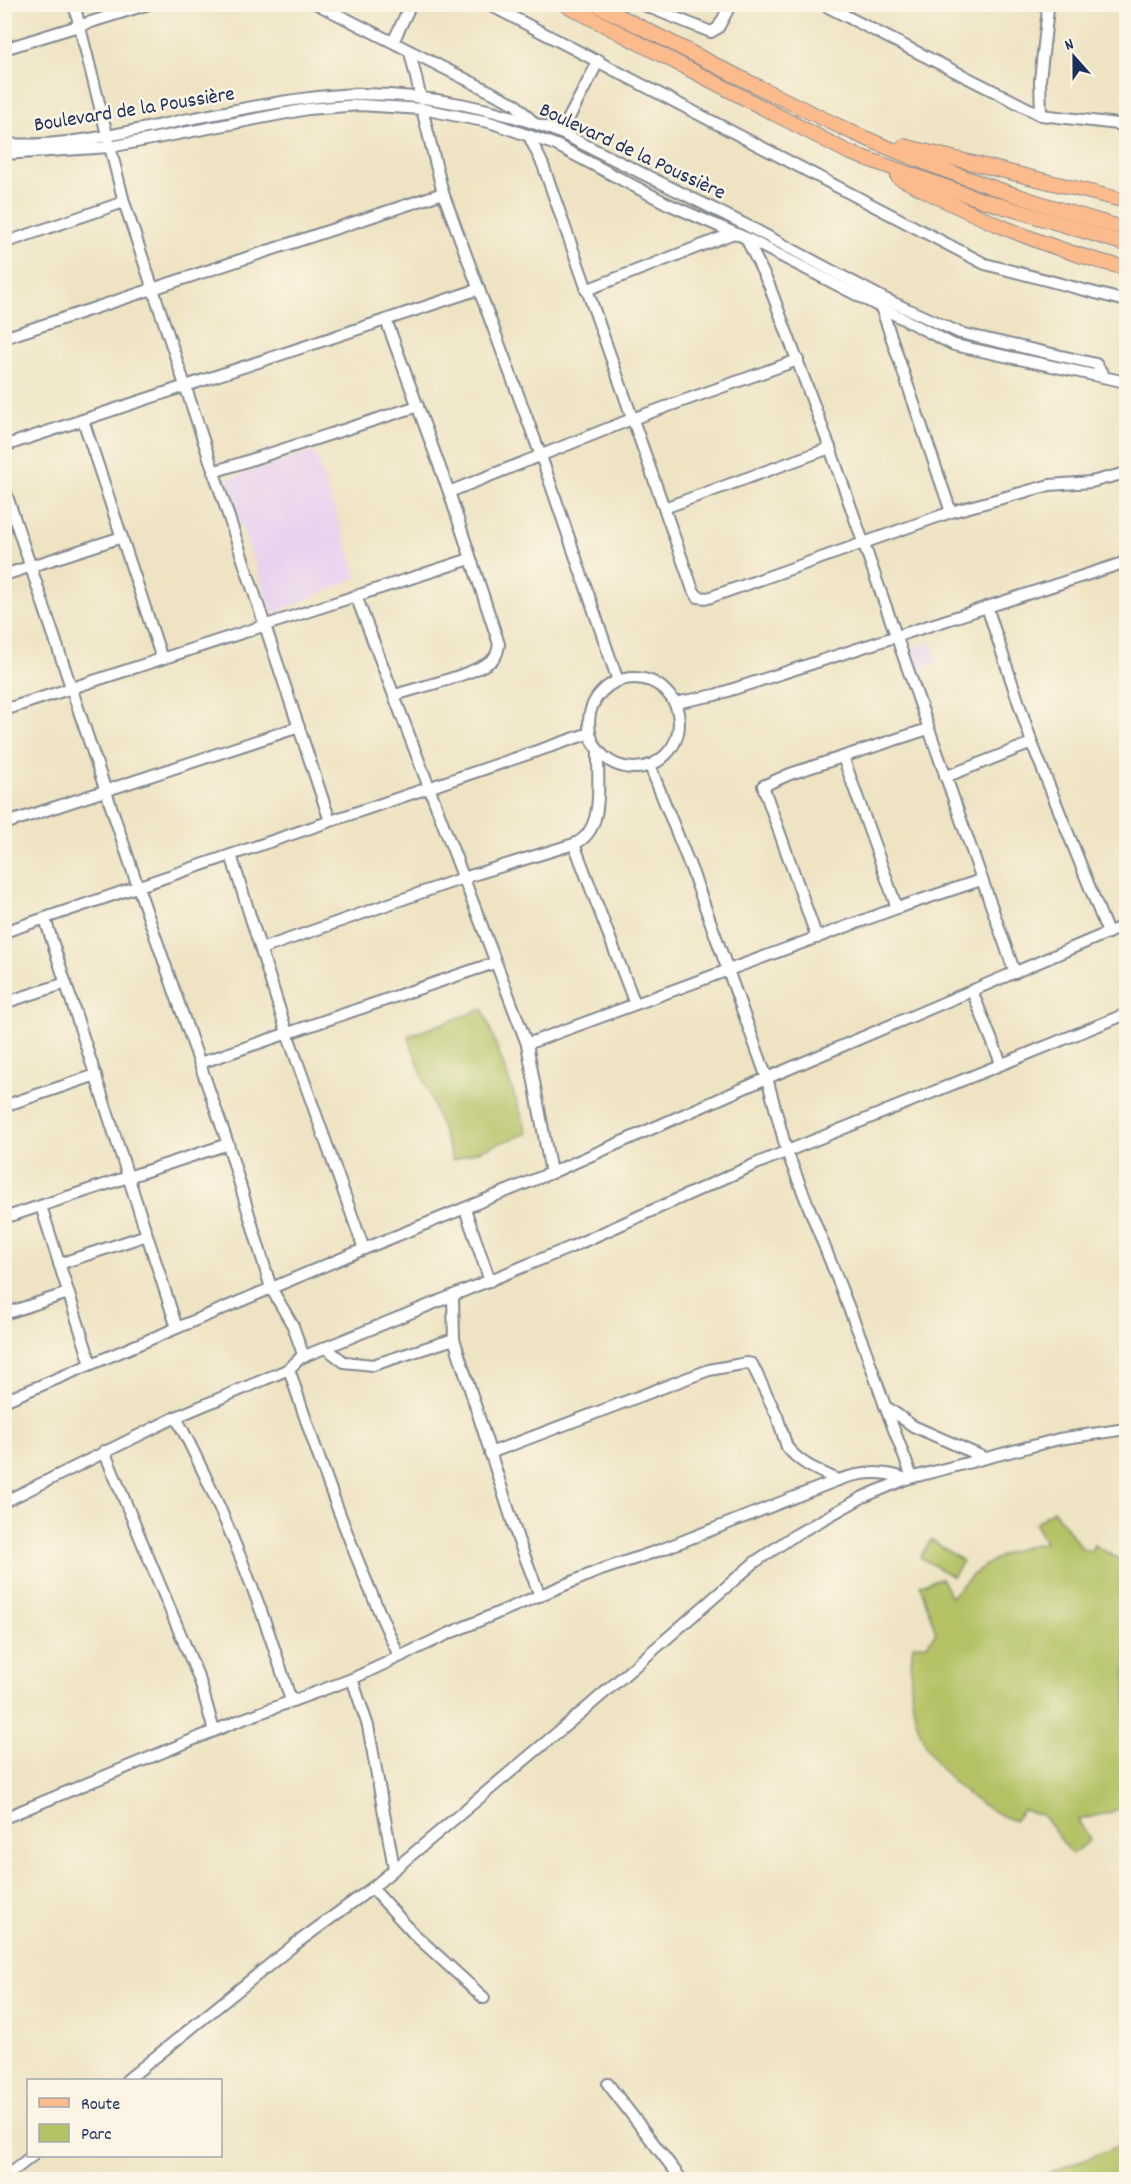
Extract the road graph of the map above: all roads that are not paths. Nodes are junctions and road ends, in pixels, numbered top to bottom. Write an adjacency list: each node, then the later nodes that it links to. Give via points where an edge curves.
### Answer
1 (74, 4): 13 (street)
2 (149, 4): 13 (street)
3 (317, 4): 14 (street)
4 (411, 4): 14 (street)
5 (488, 4): 17 (street)
6 (564, 4): 27 (main road)
7 (595, 4): 23 (main road)
8 (641, 4): 9 (street, via 711,32 718,28)
9 (731, 4)
10 (822, 4): 12 (street)
11 (1039, 4): 19 (street, via 1048,9)
12 (838, 8): 19 (street)
13 (80, 24): 15 (street); 25 (street)
14 (393, 42): 16 (street)
15 (4, 49)
16 (410, 52): 18 (street); 20 (street, via 514,104)
17 (599, 60): 22 (street); 42 (street, via 985,264)
18 (421, 104): 20 (street, Boulevard de la Poussière); 24 (street, Boulevard de la Poussière); 25 (street, Boulevard de la Poussière, via 308,110); 29 (street)
19 (1041, 115): 21 (street)
20 (532, 121): 22 (street, Boulevard de la Poussière)
21 (1126, 125)
22 (561, 133): 32 (street, Boulevard de la Poussière)
23 (857, 134): 30 (main road); 33 (main road, via 927,164)
24 (529, 136): 34 (street, Boulevard de la Poussière, via 556,144 668,204); 41 (street, via 543,165)
25 (109, 141): 26 (street, Boulevard de la Poussière); 28 (street, Boulevard de la Poussière); 31 (street)
26 (4, 144)
27 (848, 152): 37 (main road, via 1048,222); 38 (main road, via 1025,237)
28 (4, 154)
29 (443, 193): 39 (street); 40 (street)
30 (1126, 201)
31 (123, 202): 36 (street); 39 (street)
32 (750, 227): 35 (street); 47 (street, Boulevard de la Poussière, via 883,298 960,333 1096,364)
33 (1126, 229)
34 (734, 233): 35 (street, Boulevard de la Poussière); 41 (street)
35 (746, 238): 43 (street, Boulevard de la Poussière); 46 (street)
36 (4, 243)
37 (1126, 244)
38 (1126, 268)
39 (152, 289): 45 (street); 49 (street)
40 (478, 289): 44 (street); 55 (street)
41 (586, 290): 51 (street)
42 (1126, 301)
43 (882, 310): 47 (street, Boulevard de la Poussière, via 954,345); 61 (street)
44 (386, 320): 49 (street); 50 (street)
45 (4, 338)
46 (798, 360): 51 (street); 54 (street)
47 (1105, 377): 48 (street, Boulevard de la Poussière)
48 (1126, 382)
49 (185, 387): 52 (street); 56 (street)
50 (418, 406): 56 (street); 59 (street)
51 (632, 419): 55 (street); 60 (street)
52 (83, 420): 53 (street); 62 (street)
53 (4, 446)
54 (830, 448): 60 (street); 63 (street)
55 (540, 456): 59 (street); 73 (street)
56 (213, 472): 70 (street)
57 (1126, 473): 61 (street, via 1091,482 1050,485)
58 (4, 487): 66 (street)
59 (450, 492): 64 (street)
60 (664, 508): 63 (street, via 698,597 708,598)
61 (951, 512): 63 (street)
62 (122, 537): 66 (street); 72 (street)
63 (864, 544): 71 (street)
64 (470, 559): 68 (street); 75 (street, via 499,644 498,653 478,668)
65 (1126, 562): 69 (street)
66 (30, 567): 67 (street); 74 (street)
67 (4, 575)
68 (356, 596): 70 (street); 75 (street)
69 (987, 607): 71 (street); 81 (street)
70 (264, 626): 72 (street); 78 (street)
71 (898, 635): 76 (street, via 715,695); 79 (street)
72 (162, 659): 74 (street)
73 (618, 681): 76 (street, via 644,679 657,683); 80 (street, via 597,696 590,714)
74 (72, 688): 77 (street); 87 (street)
75 (395, 695): 86 (street)
76 (675, 703): 84 (street, via 679,732 663,758)
77 (4, 710)
78 (299, 727): 87 (street); 88 (street)
79 (928, 729): 83 (street); 85 (street)
80 (590, 733): 82 (street); 86 (street)
81 (1032, 743): 85 (street); 99 (street)
82 (598, 751): 84 (street, via 622,767); 90 (street, via 592,831 585,840)
83 (843, 757): 95 (street); 100 (street, via 763,786)
84 (650, 766): 103 (street)
85 (945, 777): 93 (street)
86 (429, 788): 88 (street); 92 (street)
87 (106, 789): 89 (street); 94 (street)
88 (330, 821): 91 (street)
89 (4, 824)
90 (574, 844): 92 (street); 108 (street)
91 (231, 855): 94 (street); 101 (street)
92 (463, 878): 101 (street); 102 (street)
93 (981, 880): 95 (street); 104 (street)
94 (138, 887): 96 (street); 112 (street)
95 (897, 908): 100 (street)
96 (45, 919): 98 (street); 105 (street)
97 (1126, 925): 99 (street)
98 (4, 932)
99 (1108, 933): 104 (street)
100 (817, 938): 103 (street)
101 (261, 949): 110 (street)
102 (494, 963): 110 (street); 111 (street)
103 (728, 970): 108 (street); 115 (street)
104 (1014, 972): 106 (street)
105 (66, 983): 107 (street); 114 (street)
106 (972, 991): 113 (street); 115 (street)
107 (4, 1003)
108 (635, 1004): 111 (street)
109 (1126, 1014): 113 (street)
110 (287, 1033): 112 (street); 125 (street)
111 (527, 1044): 119 (street)
112 (200, 1063): 117 (street)
113 (1001, 1063): 118 (street)
114 (96, 1075): 116 (street); 120 (street)
115 (767, 1078): 118 (street); 119 (street)
116 (4, 1106)
117 (228, 1144): 120 (street); 128 (street)
118 (787, 1152): 127 (street); 139 (street)
119 (551, 1173): 122 (street)
120 (129, 1177): 121 (street); 124 (street)
121 (41, 1206): 123 (street); 126 (street)
122 (465, 1209): 125 (street); 127 (street)
123 (4, 1218)
124 (147, 1235): 126 (street); 132 (street)
125 (364, 1249): 128 (street)
126 (58, 1264): 129 (street)
127 (490, 1281): 130 (street)
128 (272, 1288): 132 (street); 135 (street, via 293,1326)
129 (68, 1293): 131 (street); 136 (street)
130 (453, 1297): 133 (street); 134 (street)
131 (4, 1314)
132 (177, 1328): 136 (street)
133 (454, 1339): 134 (street, via 373,1365 344,1362); 143 (street)
134 (326, 1348): 135 (street)
135 (302, 1358): 137 (street)
136 (91, 1364): 138 (street)
137 (289, 1369): 140 (street); 149 (street, via 311,1437)
138 (4, 1401)
139 (885, 1406): 144 (street, via 913,1426); 145 (street)
140 (176, 1417): 142 (street); 151 (street, via 239,1546)
141 (1126, 1429): 144 (street, via 1059,1439)
142 (104, 1451): 147 (street); 152 (street, via 200,1682)
143 (490, 1453): 146 (street, via 709,1370 747,1363 752,1364 765,1390 793,1455); 148 (street)
144 (983, 1457): 145 (street)
145 (909, 1478): 146 (street, via 884,1472); 154 (street, via 863,1497 754,1562)
146 (838, 1480): 148 (street)
147 (4, 1502)
148 (540, 1596): 149 (street)
149 (399, 1656): 150 (street)
150 (352, 1679): 151 (street); 154 (street, via 368,1726)
151 (291, 1701): 152 (street)
152 (214, 1731): 153 (street)
153 (4, 1818)
154 (394, 1868): 155 (street)
155 (372, 1888): 156 (street, via 414,1934); 157 (street, via 294,1945)
156 (484, 1998)
157 (128, 2079)
158 (608, 2084): 161 (street)
159 (31, 2157): 160 (street)
160 (4, 2178)
161 (682, 2180)

